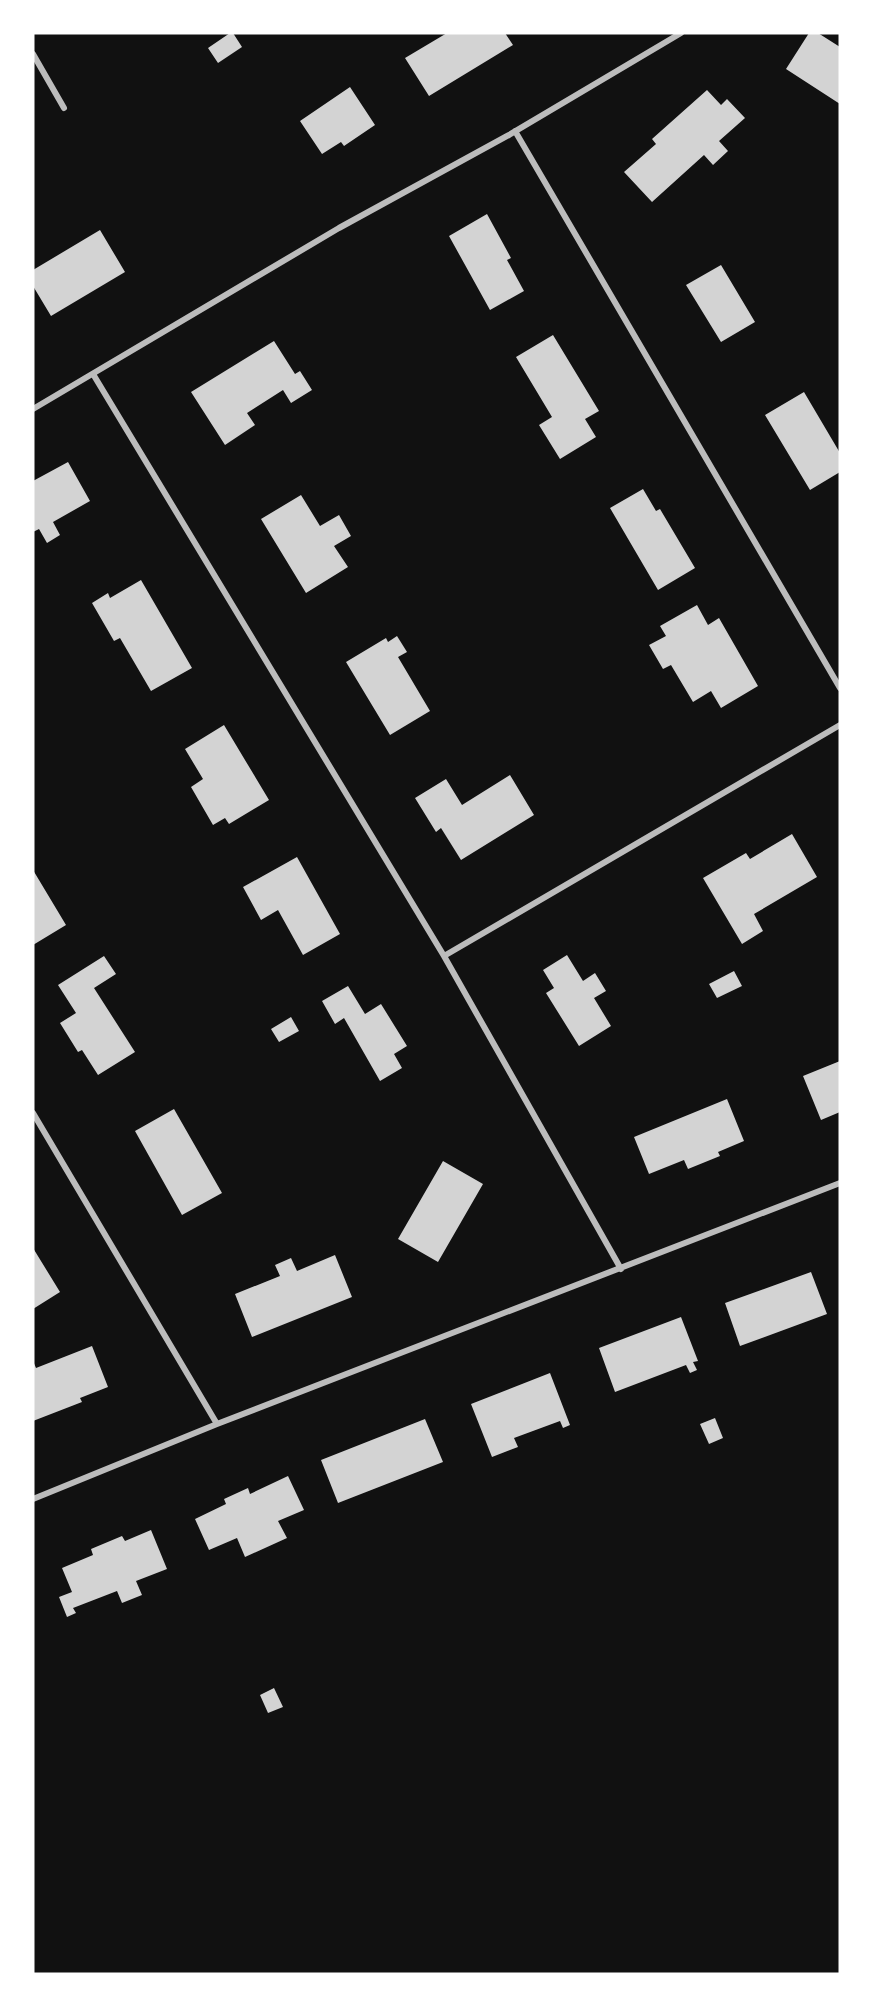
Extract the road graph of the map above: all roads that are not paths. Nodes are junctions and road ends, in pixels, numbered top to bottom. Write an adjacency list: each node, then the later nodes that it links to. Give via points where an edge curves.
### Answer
1 (681, 33): 4 (street)
2 (33, 54): 3 (street)
3 (64, 108)
4 (515, 131): 5 (street, via 339,228); 7 (street)
5 (93, 374): 6 (street); 9 (street)
6 (33, 409)
7 (840, 688)
8 (840, 724): 9 (street)
9 (444, 956): 12 (street)
10 (33, 1113): 13 (street)
11 (840, 1183): 12 (street)
12 (621, 1269): 13 (street)
13 (217, 1424): 14 (street)
14 (33, 1499)

